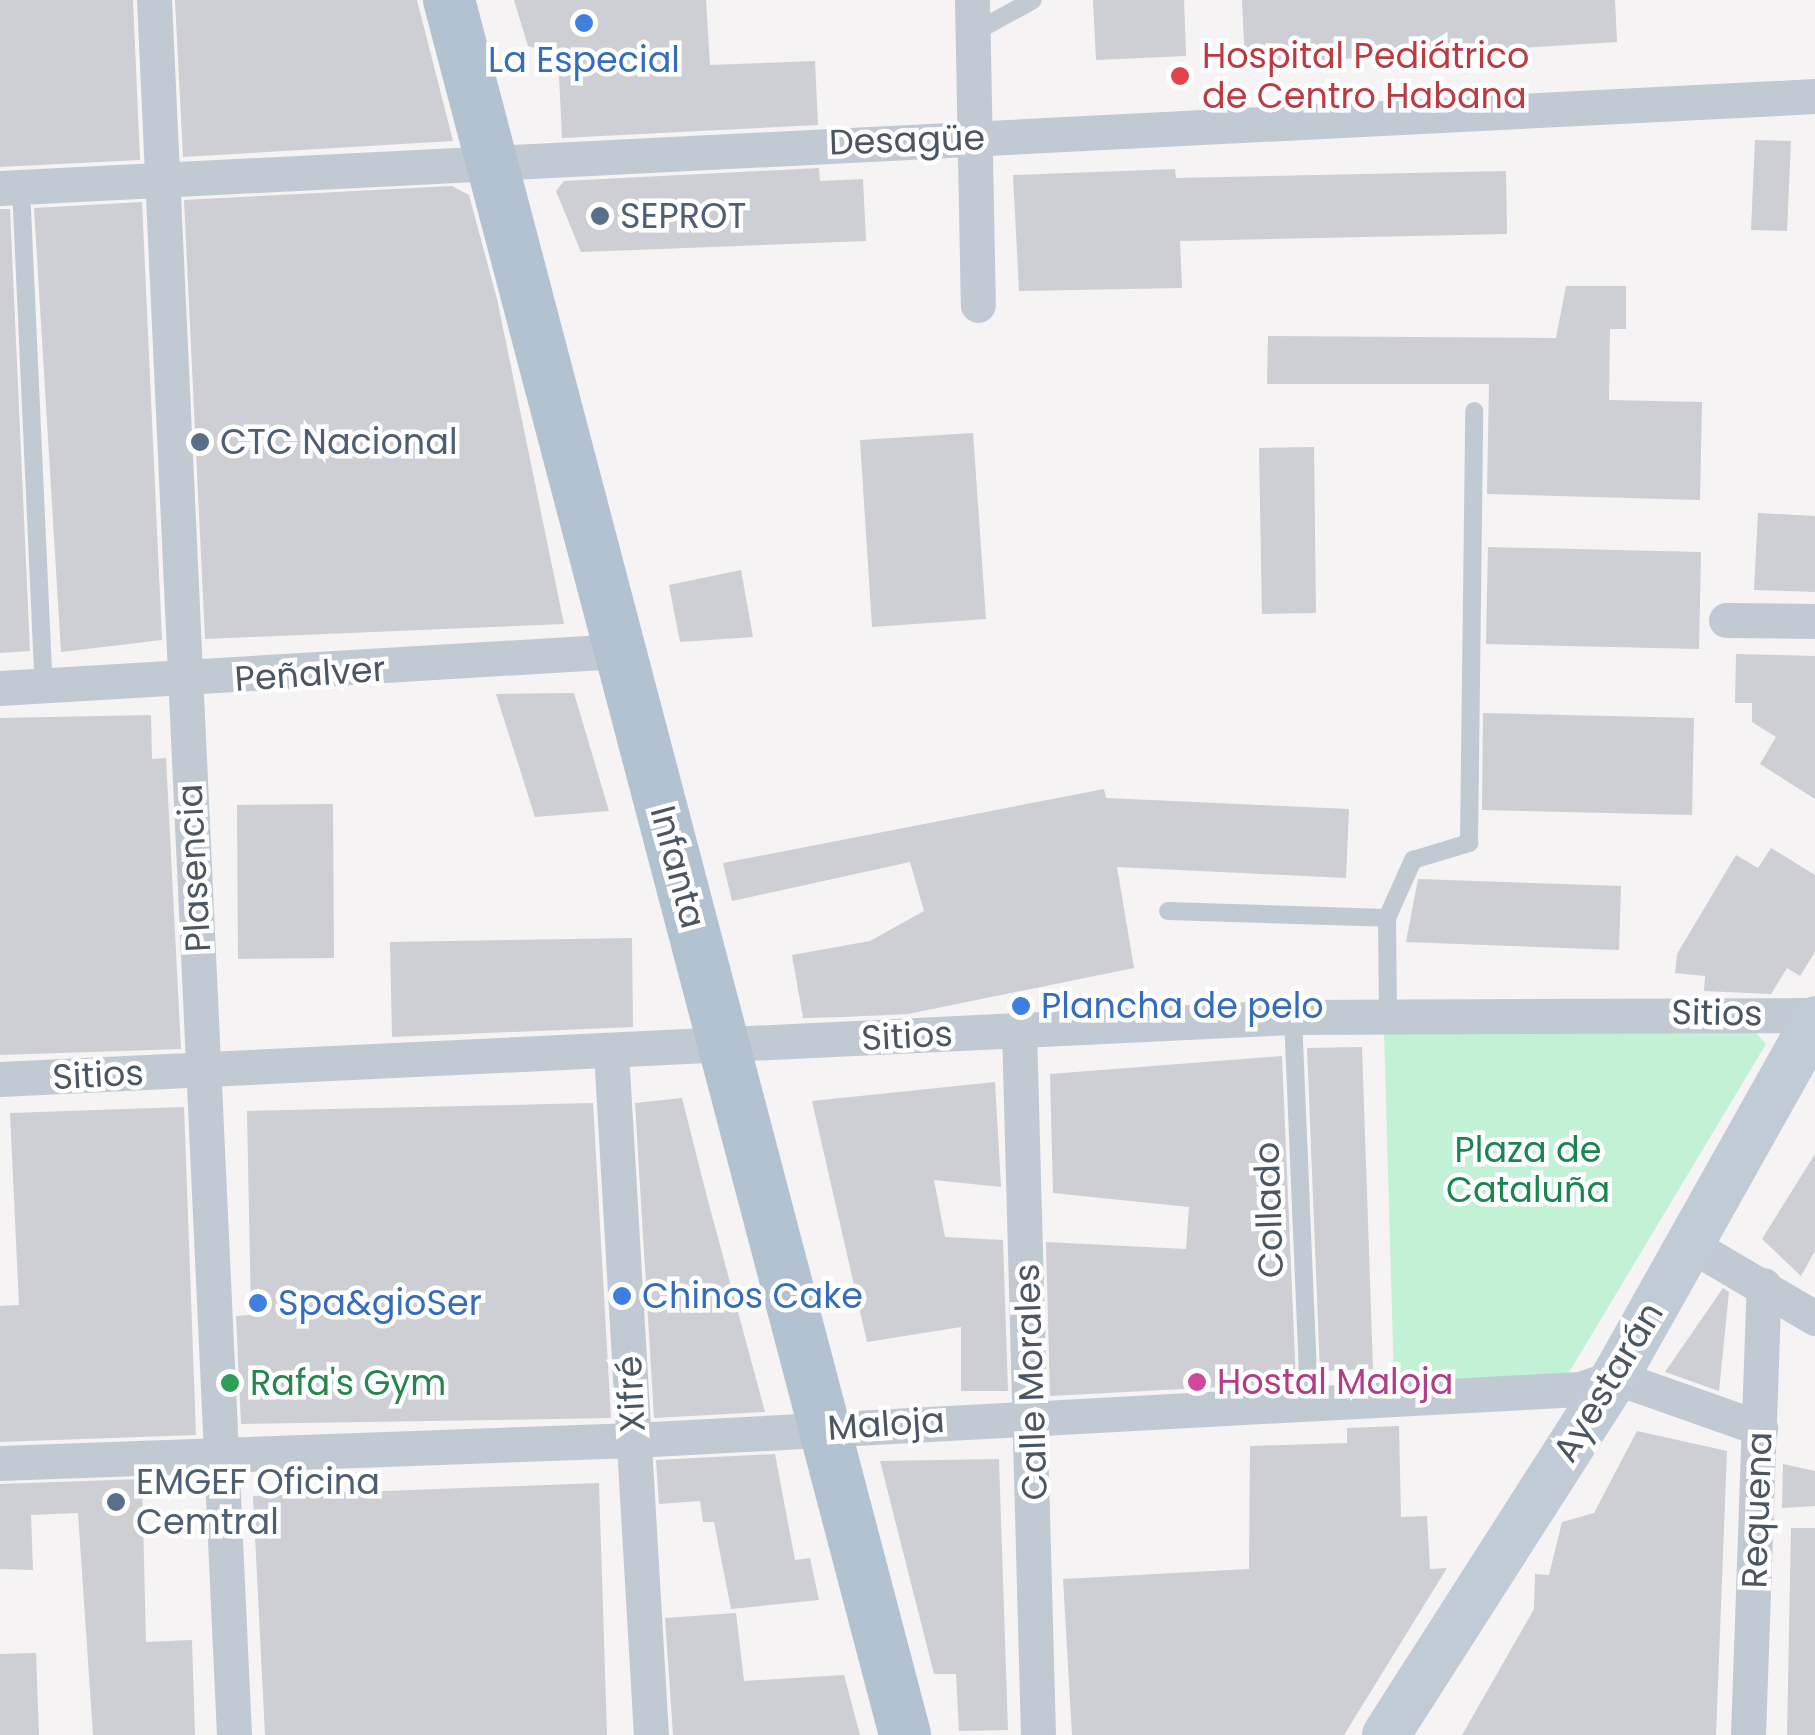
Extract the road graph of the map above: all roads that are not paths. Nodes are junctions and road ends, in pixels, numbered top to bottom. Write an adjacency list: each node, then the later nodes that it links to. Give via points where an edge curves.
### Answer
1 (154, 0): 8 (street, Plasencia)
2 (450, 0): 7 (main road, Infanta)
3 (1033, 0): 4 (lane)
4 (972, 17): 6 (street)
5 (1815, 96): 6 (street, Desagüe)
6 (975, 137): 7 (street, Desagüe); 10 (street)
7 (488, 158): 8 (street, Desagüe); 14 (main road, Infanta)
8 (160, 176): 9 (street, Desagüe); 15 (street, Plasencia)
9 (10, 187): 16 (lane)
10 (978, 305)
11 (1474, 411): 19 (lane, via 1468,842 1413,860)
12 (1726, 620): 13 (street)
13 (1815, 620)
14 (619, 651): 15 (street, Peñalver); 24 (main road, Infanta)
15 (183, 683): 16 (street, Peñalver); 26 (street, Plasencia)
16 (44, 686): 17 (street, Peñalver)
17 (0, 688)
18 (1168, 911): 19 (lane)
19 (1387, 918): 20 (lane)
20 (1388, 1016): 21 (street, Sitios); 22 (street, Sitios)
21 (1293, 1017): 23 (street, Sitios); 32 (lane, Collado)
22 (1815, 1018): 28 (main road, Ayestarán)
23 (1019, 1029): 24 (street, Sitios); 33 (street, Calle Morales)
24 (728, 1046): 25 (street, Sitios); 35 (main road, Infanta)
25 (611, 1052): 26 (street, Sitios); 36 (street, Xifré)
26 (205, 1070): 27 (street, Sitios); 37 (street, Plasencia)
27 (0, 1080)
28 (1690, 1245): 29 (street); 31 (main road, Ayestarán)
29 (1764, 1285): 30 (street); 34 (street, Requena)
30 (1815, 1318)
31 (1615, 1376): 32 (street, Maloja, via 1580,1389); 34 (street); 43 (main road, Ayestarán)
32 (1309, 1401): 33 (street, Maloja)
33 (1034, 1413): 35 (street, Maloja); 42 (street, Calle Morales)
34 (1760, 1428): 44 (street, Requena)
35 (828, 1429): 36 (street, Maloja); 41 (main road, Infanta)
36 (634, 1440): 37 (street, Maloja); 40 (street, Xifré)
37 (218, 1457): 38 (street, Maloja); 39 (street, Plasencia)
38 (0, 1463)
39 (234, 1735)
40 (652, 1735)
41 (904, 1735)
42 (1038, 1735)
43 (1386, 1735)
44 (1748, 1735)

